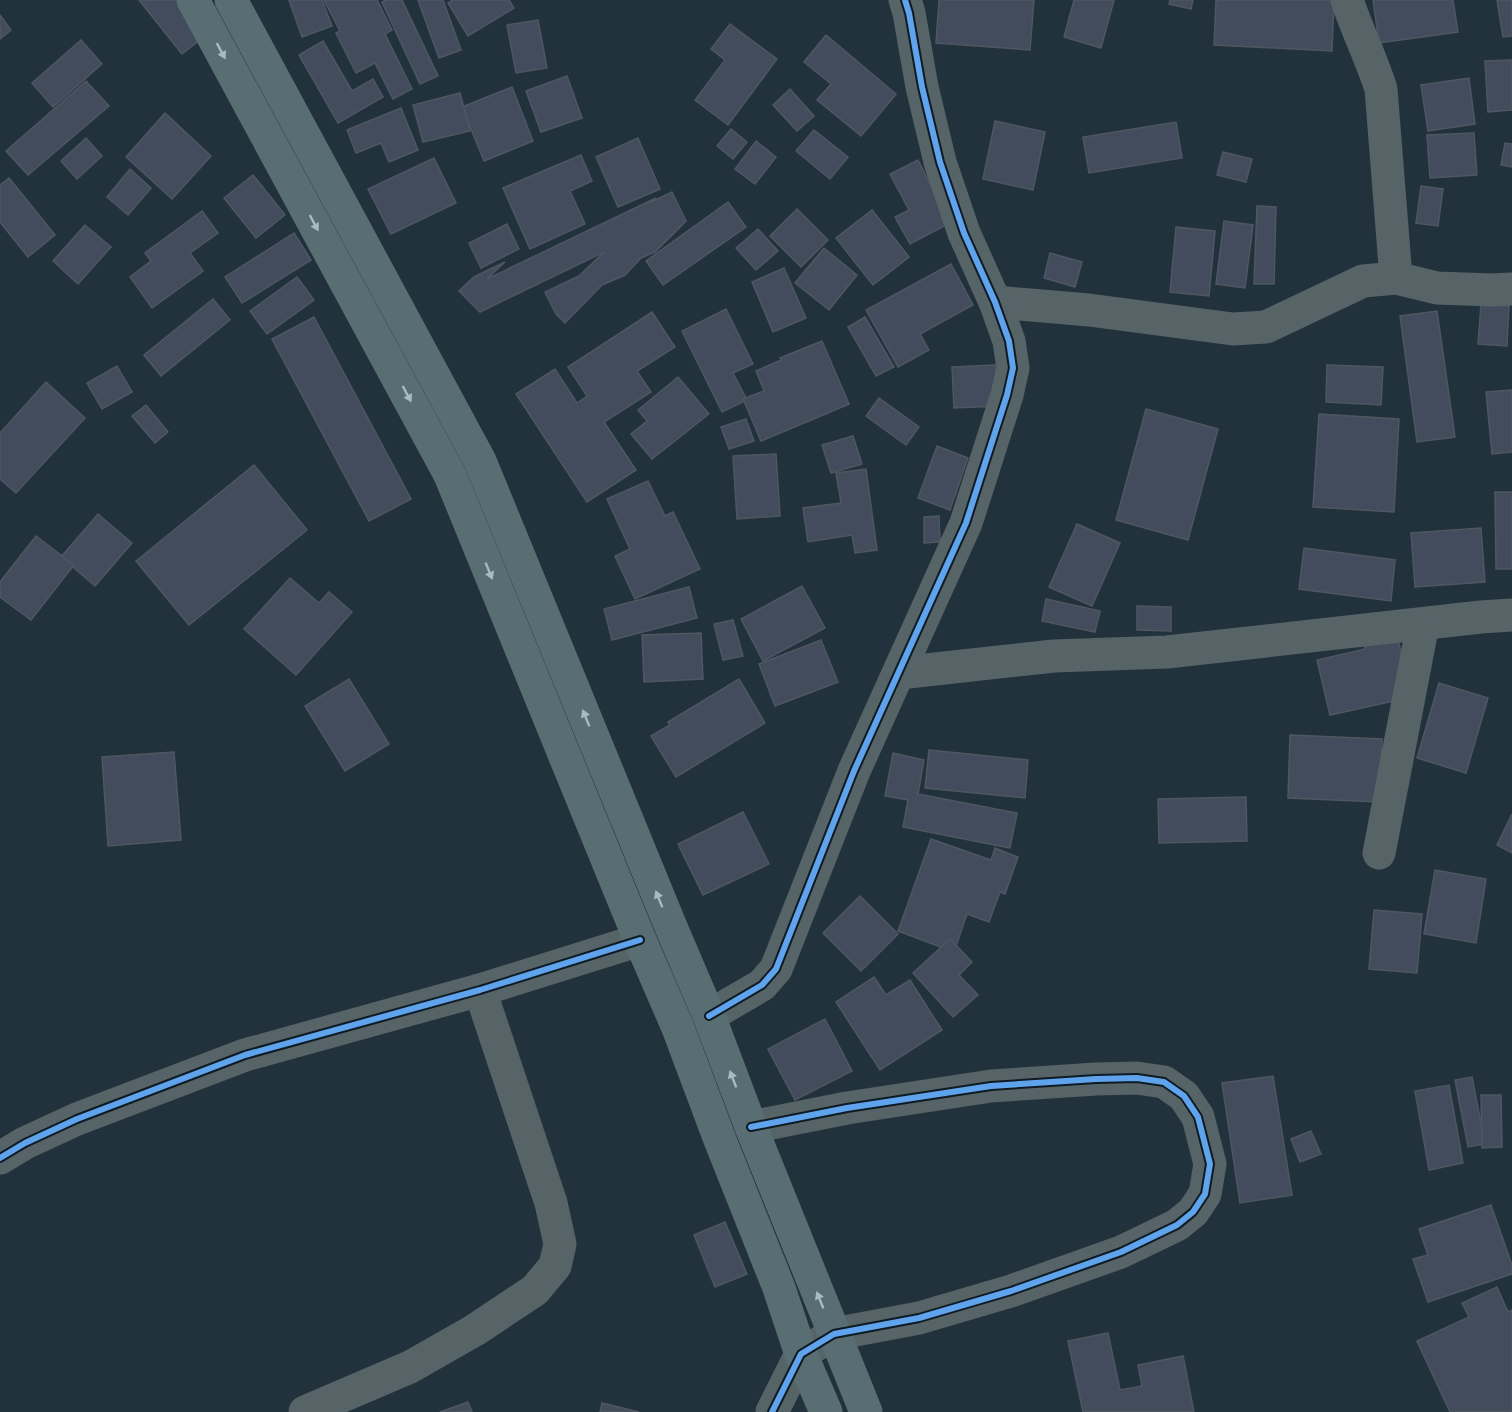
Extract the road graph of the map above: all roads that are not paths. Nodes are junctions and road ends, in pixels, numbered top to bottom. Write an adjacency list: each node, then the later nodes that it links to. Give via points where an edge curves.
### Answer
1 (193, 0): 12 (main road, one-way to 12, via 450,475)
2 (231, 0): 14 (main road, one-way to 2, via 480,461)
3 (905, 0): 7 (street, via 940,162 964,233)
4 (1347, 0): 5 (street, via 1381,89)
5 (1396, 278): 6 (street, via 1437,288); 7 (street, via 1363,281 1266,327 1233,329)
6 (1512, 289)
7 (995, 302): 10 (street, via 1009,340 1013,368 1007,395 966,524)
8 (1512, 615): 9 (street)
9 (1423, 624): 10 (street, via 1167,652 1054,656); 11 (street)
10 (898, 673): 14 (street, via 854,771 776,969 762,985)
11 (1379, 853)
12 (640, 940): 13 (street); 18 (main road, via 678,1028)
13 (480, 990): 16 (street, via 245,1055 77,1119); 19 (street, via 551,1203 560,1244 555,1266 535,1290 476,1330 410,1367)
14 (709, 1016): 15 (main road, one-way to 14)
15 (751, 1127): 17 (main road, one-way to 15); 17 (street, via 992,1086 1127,1078 1164,1082 1184,1096 1198,1117 1210,1164 1205,1194 1193,1212 1177,1225 1121,1252 1011,1291 919,1317)
16 (0, 1158)
17 (834, 1334): 18 (street); 22 (main road)
18 (801, 1354): 20 (street); 21 (main road)
19 (305, 1412)
20 (771, 1412)
21 (826, 1412)
22 (866, 1412)

